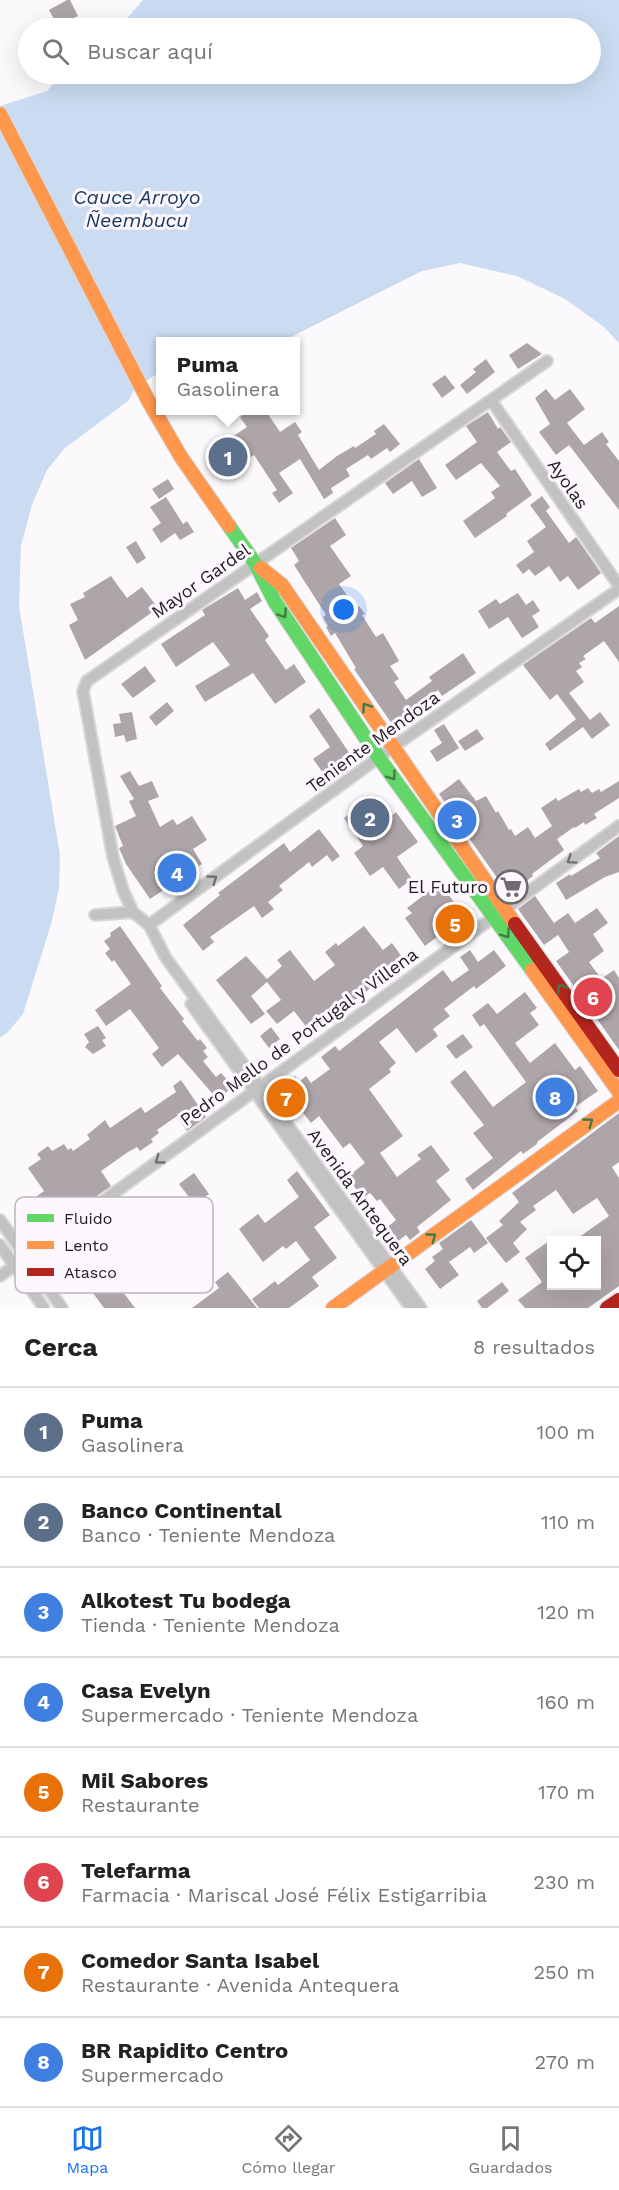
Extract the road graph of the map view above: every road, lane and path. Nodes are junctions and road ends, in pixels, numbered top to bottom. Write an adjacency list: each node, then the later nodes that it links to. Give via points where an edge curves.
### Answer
1 (0, 114): 4 (main road)
2 (547, 361): 3 (street, Mayor Gardel)
3 (490, 400): 6 (street, Mayor Gardel); 7 (street, Ayolas)
4 (156, 414)
5 (157, 415): 6 (main road)
6 (255, 563): 8 (main road, one-way to 6, via 282,585); 9 (main road, one-way to 9, via 274,602); 11 (street, Mayor Gardel, via 87,681 83,691 113,856)
7 (619, 588): 8 (street, Teniente Mendoza)
8 (393, 747): 9 (street, Teniente Mendoza); 12 (main road)
9 (380, 758): 12 (main road, one-way to 12); 14 (street, Teniente Mendoza, one-way to 9)
10 (619, 826): 12 (street, Pedro Mello de Portugal y Villena, one-way to 12)
11 (133, 912): 13 (street); 14 (street, Mayor Gardel)
12 (499, 912): 15 (main road, one-way to 12); 16 (street, Pedro Mello de Portugal y Villena); 17 (main road, one-way to 17)
13 (95, 915)
14 (149, 925): 16 (street, Avenida Antequera, via 166,958)
15 (619, 1070)
16 (256, 1089): 19 (street, Pedro Mello de Portugal y Villena, one-way to 19); 24 (street, Avenida Antequera)
17 (619, 1092)
18 (619, 1101): 24 (main road, one-way to 18)
19 (108, 1197)
20 (0, 1220): 21 (street)
21 (15, 1241)
22 (0, 1245): 23 (street)
23 (15, 1266): 25 (street, Pedro Mello de Portugal y Villena)
24 (387, 1269): 31 (main road); 32 (street, Avenida Antequera); 33 (street, Avenida Antequera)
25 (0, 1276)
26 (34, 1293): 29 (street)
27 (51, 1293): 30 (street)
28 (619, 1300): 34 (main road)
29 (44, 1308)
30 (62, 1308)
31 (333, 1308)
32 (411, 1308)
33 (421, 1308)
34 (607, 1308)

